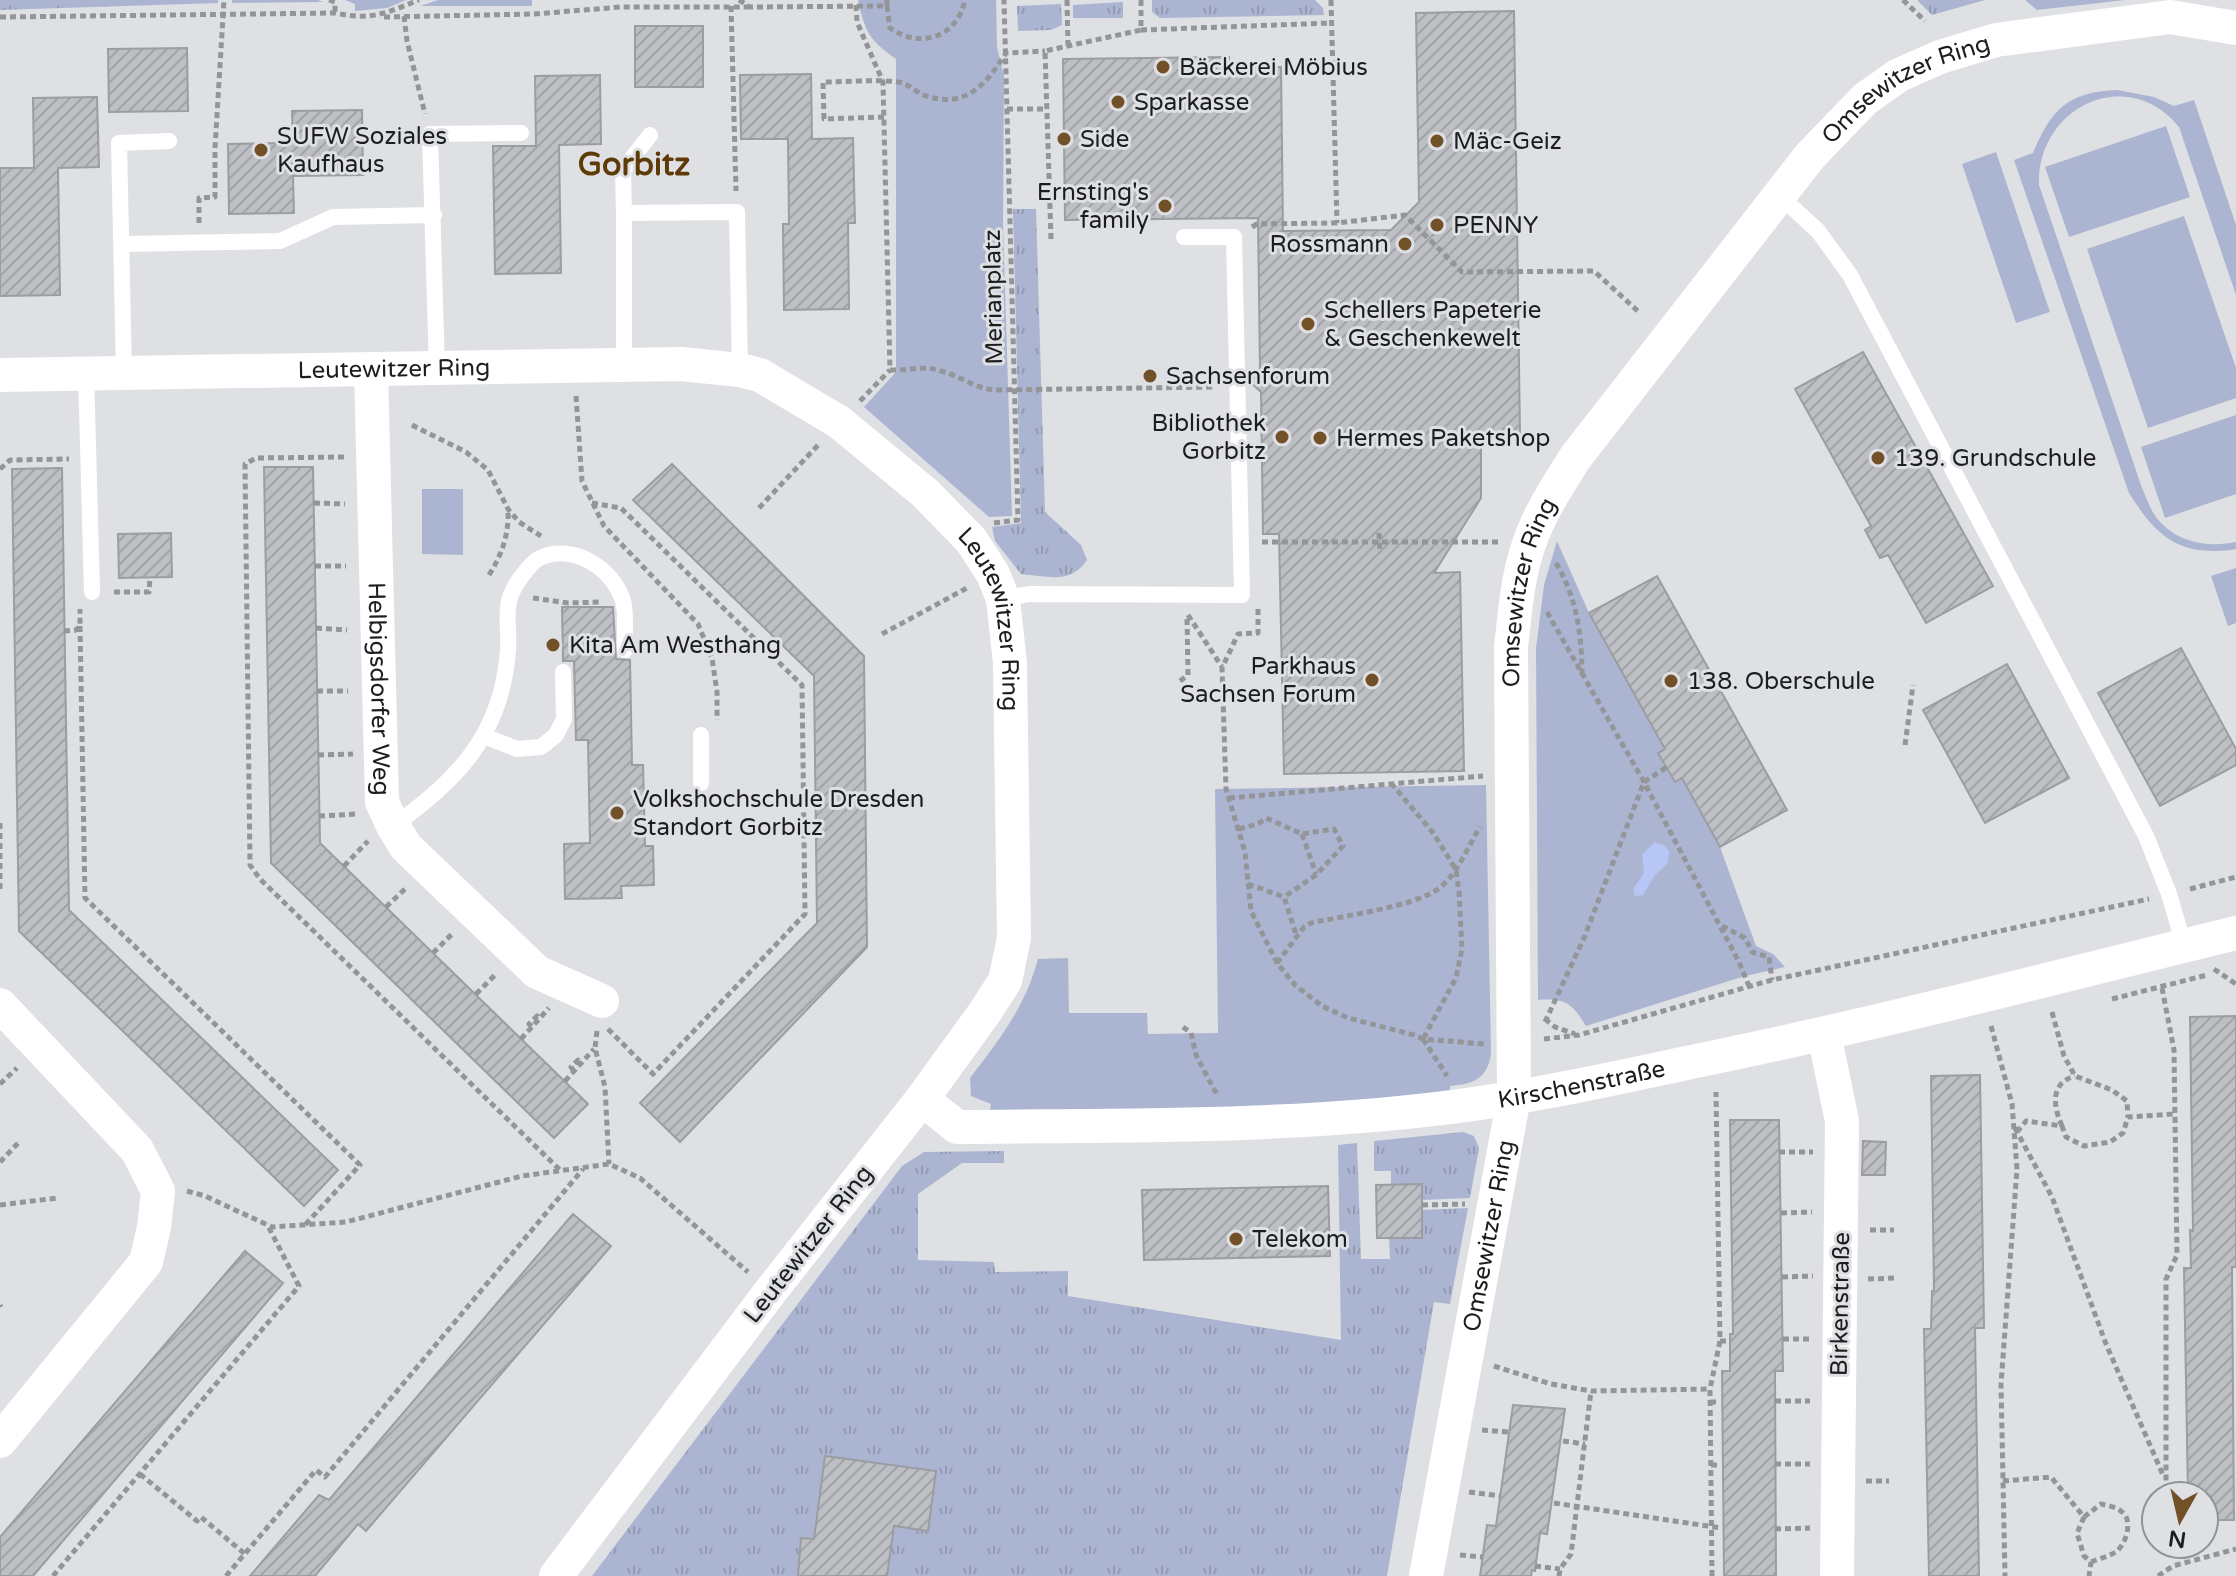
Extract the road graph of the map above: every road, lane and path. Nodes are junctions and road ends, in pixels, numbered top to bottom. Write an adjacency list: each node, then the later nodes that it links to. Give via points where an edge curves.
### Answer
1 (224, 0): 17 (path)
2 (329, 0): 16 (path, via 335,2)
3 (419, 0): 20 (path)
4 (739, 0): 14 (path)
5 (965, 0): 11 (path, via 948,31 918,40 890,28)
6 (1004, 0): 26 (path, Merianplatz)
7 (1067, 0): 25 (path)
8 (1141, 0): 24 (path)
9 (1331, 0): 22 (path)
10 (1903, 0): 21 (path)
11 (887, 3): 12 (path)
12 (856, 5): 14 (path); 28 (path, via 857,22)
13 (731, 6): 14 (path); 18 (path); 37 (path)
14 (750, 7)
15 (2173, 9): 23 (street, Omsewitzer Ring); 36 (street, Omsewitzer Ring, via 1996,40 1899,75 1865,99)
16 (335, 13): 17 (path); 20 (path)
17 (224, 15): 19 (path); 44 (path, via 215,197 199,198)
18 (404, 16): 20 (path); 33 (path)
19 (0, 17)
20 (377, 17)
21 (1925, 21)
22 (1331, 23): 24 (path); 40 (path)
23 (2236, 28)
24 (1141, 30): 25 (path)
25 (1068, 46): 27 (path)
26 (1006, 48): 27 (path); 28 (path, via 988,81 971,94 925,96 901,82); 29 (path, Merianplatz)
27 (1045, 51): 30 (path)
28 (883, 82): 31 (path); 31 (path, via 823,82 824,119)
29 (1007, 109): 30 (path); 57 (path, Merianplatz)
30 (1046, 109): 43 (path)
31 (884, 117): 51 (path)
32 (521, 133): 33 (lane)
33 (430, 134): 39 (lane)
34 (650, 135): 38 (lane, via 623,170)
35 (169, 141): 45 (lane, via 119,143)
36 (1779, 195): 123 (lane, via 1818,231 1850,275 2146,836); 157 (street, Omsewitzer Ring, via 1575,458 1549,498 1528,547 1511,647)
37 (737, 212): 38 (lane); 50 (lane)
38 (624, 213): 47 (lane)
39 (434, 215): 44 (lane, via 333,217 280,241); 49 (lane)
40 (1337, 223): 41 (path); 46 (path, via 1405,215 1462,272 1594,271)
41 (1257, 224)
42 (1184, 237): 56 (lane, via 1234,237)
43 (1051, 239)
44 (199, 242): 45 (lane)
45 (123, 244): 54 (lane)
46 (1640, 313)
47 (624, 366): 48 (street, Leutewitzer Ring); 50 (street, Leutewitzer Ring)
48 (575, 367): 49 (street, Leutewitzer Ring); 64 (path, via 582,481)
49 (437, 369): 52 (street, Leutewitzer Ring)
50 (740, 370): 58 (street, Leutewitzer Ring, via 760,375)
51 (890, 370): 57 (path, via 921,367 990,390); 58 (path)
52 (371, 371): 54 (street, Leutewitzer Ring); 60 (street, Helbigsdorfer Weg)
53 (86, 373): 54 (street, Leutewitzer Ring); 55 (street, Leutewitzer Ring); 80 (lane)
54 (124, 373)
55 (0, 375)
56 (1237, 387): 57 (path); 82 (lane, via 1242,595)
57 (1014, 390): 68 (path, Merianplatz, via 1018,520)
58 (839, 422): 66 (path); 79 (street, Leutewitzer Ring, via 925,493 971,540)
59 (412, 425): 67 (path, via 466,452 488,470)
60 (373, 457): 115 (street, Helbigsdorfer Weg, via 382,802); 172 (path, via 256,458 245,464 250,865)
61 (77, 459): 62 (path, via 10,460)
62 (0, 469)
63 (314, 503): 65 (path)
64 (592, 503): 99 (path, via 604,526 698,624 712,658); 145 (path, via 621,508 802,685 805,914 653,1074)
65 (337, 504)
66 (759, 508)
67 (508, 509): 74 (path); 78 (path, via 509,530)
68 (992, 523)
69 (1379, 533): 72 (path)
70 (1259, 542): 72 (path)
71 (1509, 542): 72 (path)
72 (1379, 543): 73 (path)
73 (1380, 553)
74 (569, 554): 81 (lane, via 539,558); 83 (lane, via 595,563)
75 (1551, 556): 94 (path, via 1576,611)
76 (315, 566): 77 (path)
77 (339, 566)
78 (489, 575)
79 (998, 586): 82 (lane, via 1029,594); 90 (path); 158 (street, Leutewitzer Ring, via 1010,663 1014,938 1005,981)
80 (92, 592)
81 (509, 595): 83 (path, via 568,603); 101 (lane, via 505,684)
82 (1186, 595): 85 (path)
83 (623, 602): 91 (lane)
84 (1258, 603): 92 (path, via 1258,633 1238,634)
85 (1187, 614): 92 (path); 95 (path, via 1188,675)
86 (1554, 625): 94 (path)
87 (80, 626): 183 (path, via 85,898 360,1165)
88 (316, 628): 89 (path)
89 (340, 629)
90 (882, 634)
91 (625, 650)
92 (1222, 668): 110 (path)
93 (563, 672): 101 (lane, via 564,719 556,735 541,747 517,749)
94 (1582, 677): 107 (path)
95 (1180, 681)
96 (1913, 685): 102 (path)
97 (317, 691): 98 (path)
98 (341, 691)
99 (717, 724)
100 (701, 735): 108 (lane)
101 (484, 736): 115 (lane, via 459,772)
102 (1905, 745)
103 (341, 754): 104 (path)
104 (318, 755)
105 (1667, 767): 107 (path)
106 (1491, 776): 109 (path)
107 (1644, 782): 125 (path); 137 (path)
108 (701, 783)
109 (1391, 783): 110 (path); 118 (path)
110 (1229, 798): 116 (path)
111 (349, 815): 112 (path)
112 (319, 816)
113 (1485, 819): 118 (path)
114 (0, 823): 122 (path)
115 (393, 826): 138 (street, Helbigsdorfer Weg, via 406,847 537,972)
116 (1239, 829): 117 (path, via 1266,818); 121 (path)
117 (1302, 834): 119 (path); 119 (path, via 1334,829 1343,846)
118 (1456, 870): 128 (path, via 1437,890 1311,923); 149 (path, via 1462,949 1456,978)
119 (1316, 875): 124 (path)
120 (2236, 877): 123 (path)
121 (1248, 884): 124 (path); 131 (path, via 1251,911)
122 (0, 890)
123 (2169, 894): 129 (lane); 133 (path)
124 (1284, 897): 128 (path)
125 (1720, 925): 133 (path, via 1745,938 1752,952 1769,957); 134 (path)
126 (2236, 933): 129 (street, Kirschenstraße)
127 (449, 937): 130 (path)
128 (1297, 937): 131 (path)
129 (2184, 945): 146 (street, Kirschenstraße)
130 (433, 953)
131 (1277, 963): 149 (path, via 1322,1006)
132 (491, 980): 136 (path)
133 (1772, 980): 134 (path)
134 (1749, 986): 147 (path)
135 (2162, 988): 159 (path, via 2174,1050)
136 (476, 994)
137 (1557, 998)
138 (602, 1001): 152 (path)
139 (0, 1005): 173 (street, via 137,1150)
140 (2052, 1012): 153 (path)
141 (1540, 1014): 147 (path, via 1555,1027)
142 (532, 1026): 148 (path)
143 (1991, 1026): 163 (path)
144 (1183, 1027): 161 (path, via 1191,1033 1219,1099)
145 (612, 1033)
146 (1824, 1034): 157 (street, Kirschenstraße); 236 (street, Birkenstraße, via 1842,1121)
147 (1579, 1035): 150 (path)
148 (521, 1039)
149 (1423, 1039): 151 (path); 155 (path)
150 (1535, 1040)
151 (1497, 1045)
152 (595, 1048): 154 (path); 170 (path, via 605,1087)
153 (2075, 1076): 160 (path, via 2127,1101); 162 (path, via 2057,1089 2055,1109)
154 (565, 1081)
155 (1451, 1082)
156 (1716, 1092): 165 (path)
157 (1514, 1097): 161 (street, Kirschenstraße, via 1365,1116); 195 (street, Omsewitzer Ring)
158 (922, 1099): 161 (street, Kirschenstraße, via 957,1127); 190 (street, Leutewitzer Ring)
159 (2174, 1114): 160 (path); 212 (path, via 2177,1255 2166,1279)
160 (2128, 1117): 162 (path, via 2123,1133 2110,1142 2084,1146 2066,1137)
161 (1223, 1123)
162 (2062, 1126): 163 (path, via 2026,1121)
163 (2015, 1129): 212 (path, via 2052,1197 2106,1344); 215 (path, via 2017,1169 2001,1384)
164 (20, 1141): 169 (path)
165 (1719, 1152): 166 (path); 180 (path)
166 (1727, 1152)
167 (1779, 1152): 168 (path)
168 (1822, 1152)
169 (0, 1162)
170 (609, 1164): 171 (path); 190 (path, via 640,1178)
171 (584, 1168): 172 (path); 226 (path, via 325,1477 316,1470)
172 (561, 1171): 183 (path, via 522,1176 346,1222)
173 (158, 1191): 182 (path, via 205,1196); 204 (street, via 146,1262)
174 (57, 1198): 175 (path)
175 (0, 1205)
176 (1422, 1205): 177 (path)
177 (1454, 1205)
178 (1821, 1212): 179 (path)
179 (1781, 1213)
180 (1719, 1215): 181 (path); 188 (path)
181 (1729, 1215)
182 (267, 1224): 183 (path); 211 (path, via 299,1286)
183 (305, 1225)
184 (1874, 1230): 185 (path)
185 (1894, 1230)
186 (1820, 1276): 187 (path)
187 (1782, 1277)
188 (1720, 1278): 189 (path); 193 (path)
189 (1730, 1278)
190 (770, 1292): 233 (street, Leutewitzer Ring)
191 (1783, 1339): 192 (path)
192 (1819, 1339)
193 (1720, 1341): 194 (path); 196 (path)
194 (1730, 1341)
195 (1466, 1357): 197 (path); 234 (street, Omsewitzer Ring)
196 (1710, 1389): 197 (path); 200 (path)
197 (1591, 1391): 206 (path)
198 (1775, 1401): 199 (path)
199 (1810, 1401)
200 (1710, 1402): 201 (path); 209 (path)
201 (1719, 1402)
202 (1468, 1429): 203 (path)
203 (1509, 1432)
204 (0, 1441)
205 (1563, 1441): 206 (path)
206 (1585, 1444): 219 (path)
207 (1775, 1464): 208 (path)
208 (1811, 1464)
209 (1711, 1465): 210 (path); 221 (path)
210 (1721, 1465)
211 (140, 1474): 226 (path); 231 (path)
212 (2165, 1480)
213 (1862, 1481): 214 (path)
214 (1889, 1481)
215 (2003, 1481): 220 (path, via 2051,1477); 237 (path)
216 (1457, 1491): 217 (path)
217 (1500, 1496)
218 (1554, 1503): 219 (path)
219 (1577, 1508): 221 (path); 230 (path, via 1571,1554)
220 (2084, 1517): 227 (path, via 2077,1533); 227 (path, via 2101,1504 2124,1513 2127,1522 2123,1545)
221 (1712, 1528): 222 (path); 235 (path)
222 (1721, 1528)
223 (1809, 1528): 224 (path)
224 (1775, 1529)
225 (2236, 1549): 228 (path)
226 (245, 1554): 232 (path)
227 (2091, 1562): 238 (path)
228 (2188, 1562): 239 (path)
229 (1535, 1566): 230 (path)
230 (1559, 1573)
231 (53, 1576)
232 (226, 1576)
233 (556, 1576)
234 (1426, 1576)
235 (1712, 1576)
236 (1837, 1576)
237 (2005, 1576)
238 (2089, 1576)
239 (2158, 1576)

